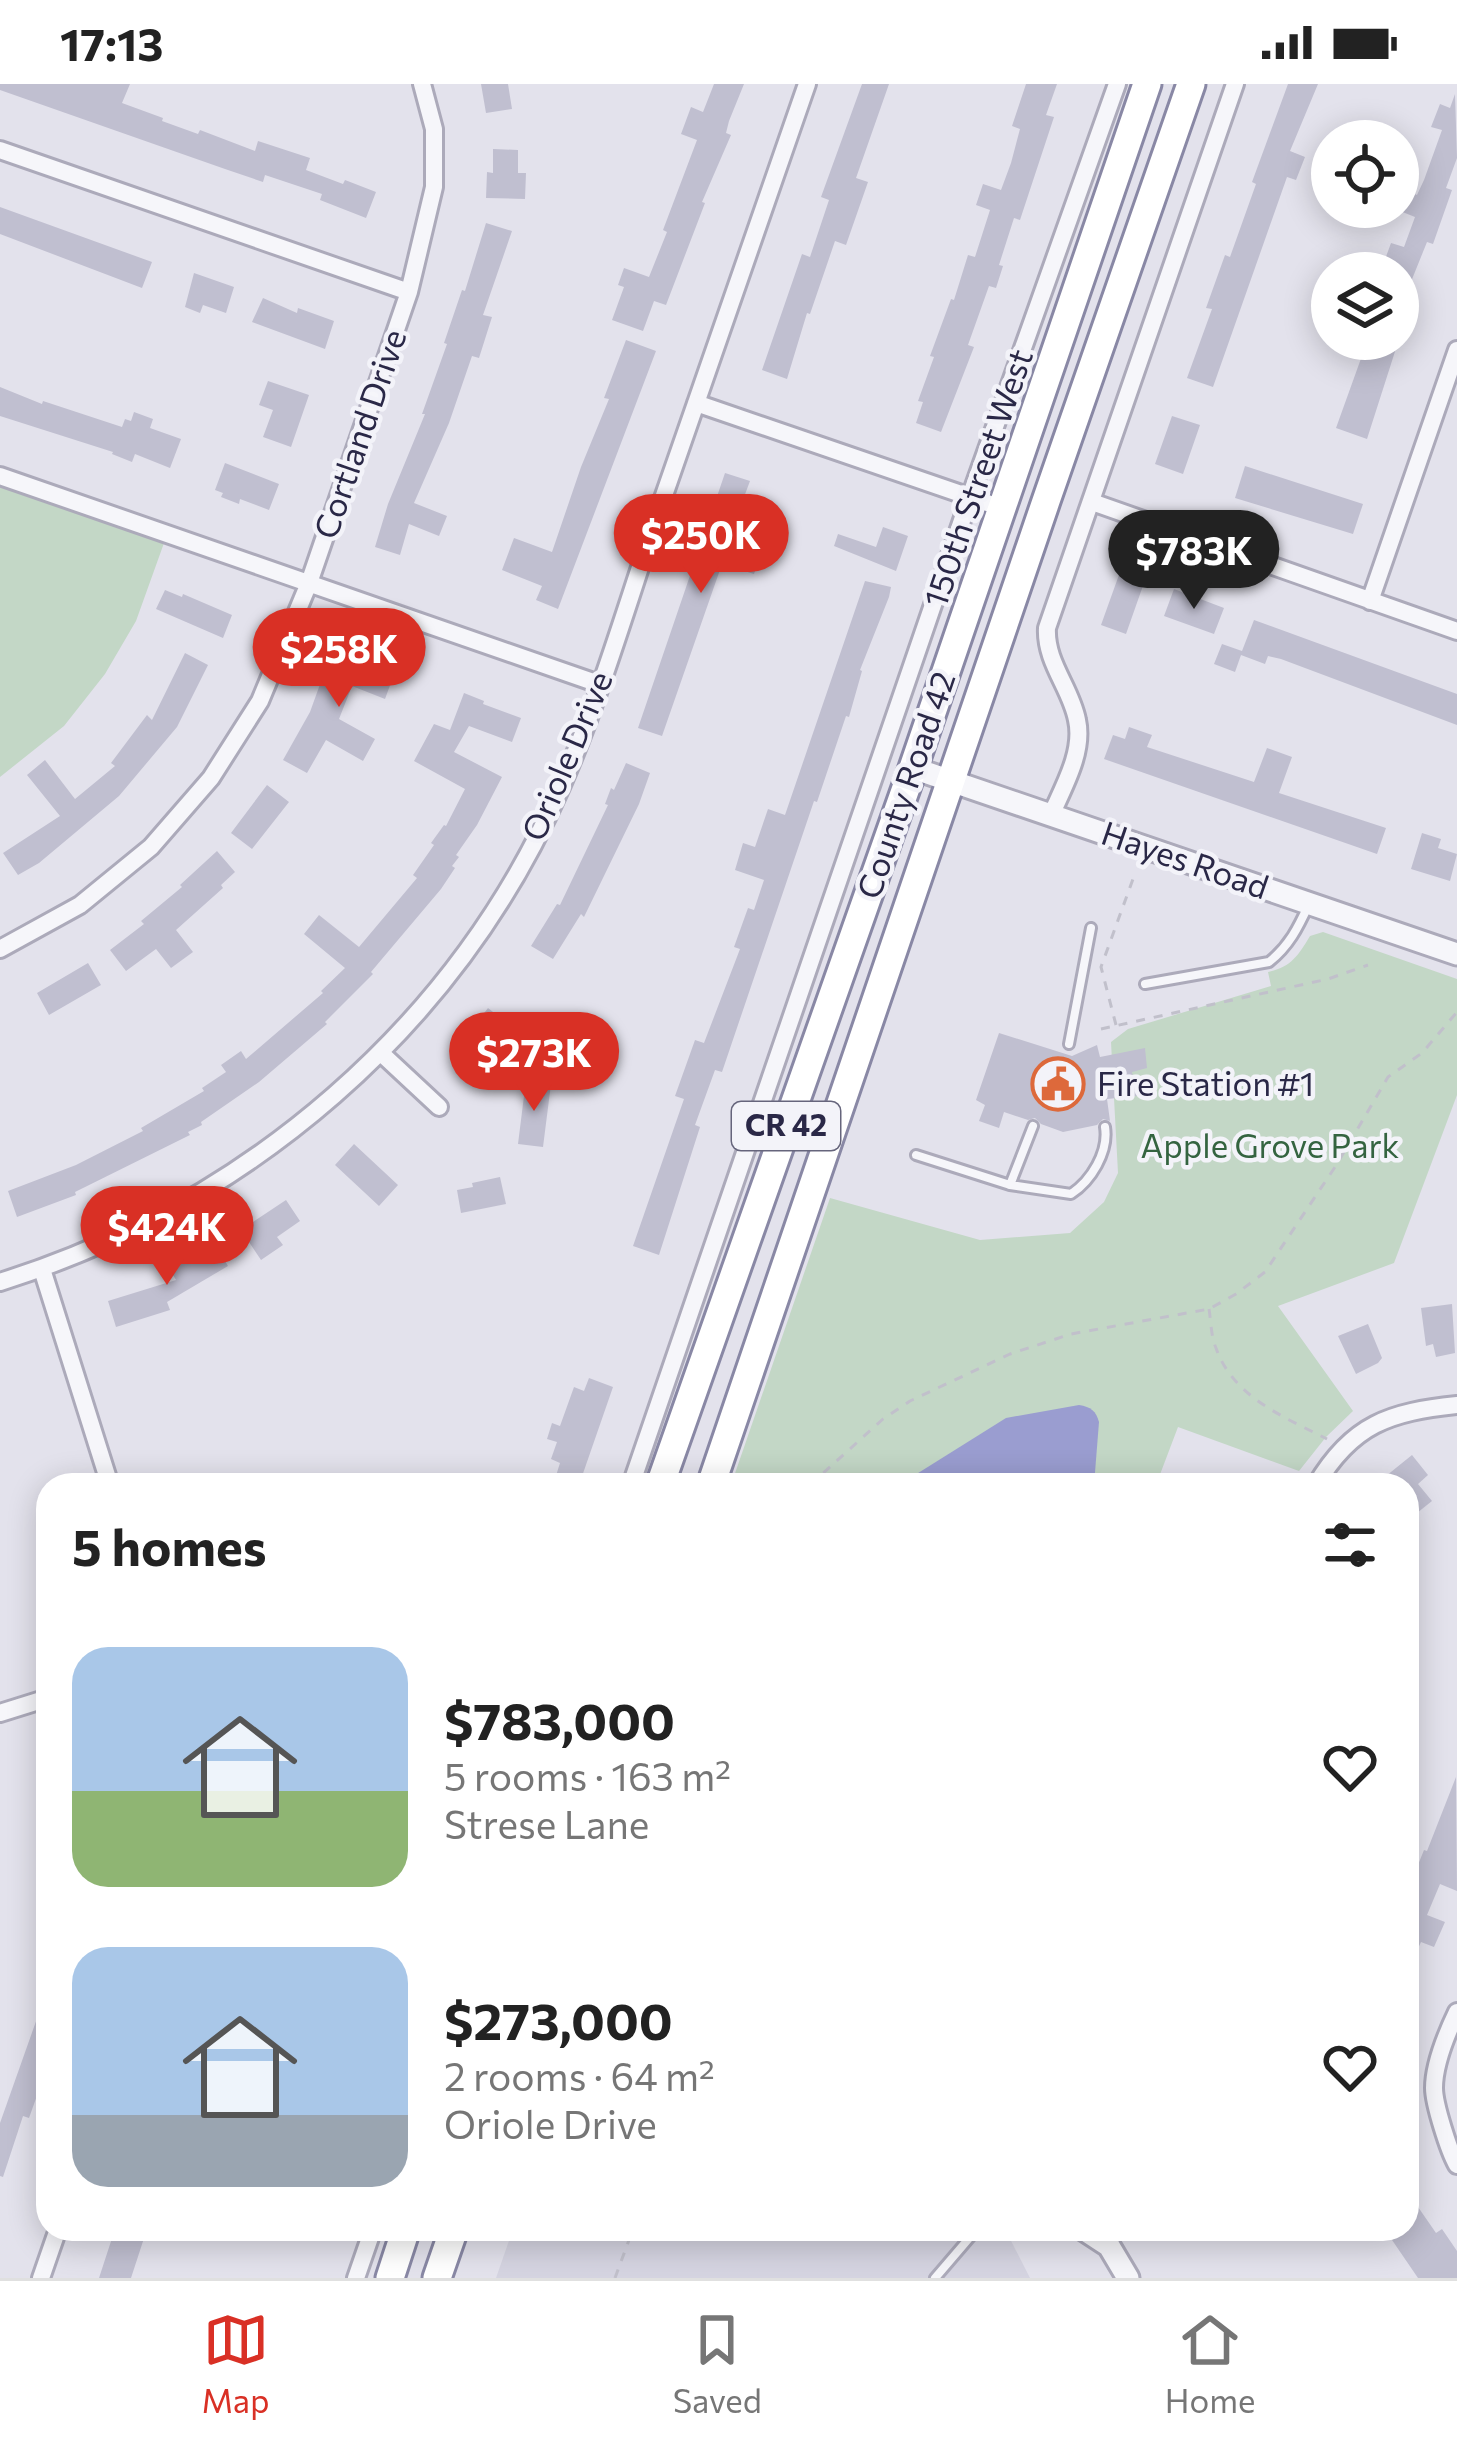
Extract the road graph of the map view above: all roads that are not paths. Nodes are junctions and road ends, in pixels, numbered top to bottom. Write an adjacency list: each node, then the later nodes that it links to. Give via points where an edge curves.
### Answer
1 (422, 84): 8 (street, Cortland Drive, via 434,129 434,187)
2 (807, 84): 10 (street, Oriole Drive)
3 (1117, 84): 12 (street, 150th Street West)
4 (1147, 84): 14 (highway, County Road 42 / CR 42)
5 (1192, 84): 20 (highway, County Road 42 / CR 42)
6 (1235, 84): 13 (street)
7 (0, 150): 8 (street)
8 (410, 292): 15 (street, Cortland Drive)
9 (1457, 350): 16 (street)
10 (696, 403): 12 (street); 18 (street, Oriole Drive)
11 (0, 476): 15 (street)
12 (970, 497): 14 (street); 38 (street, 150th Street West)
13 (1092, 502): 16 (street); 21 (street, via 1047,628 1078,743)
14 (1002, 508): 19 (highway, County Road 42 / CR 42)
15 (309, 583): 18 (street); 24 (street, Cortland Drive, via 260,701 212,778 151,847 80,905)
16 (1370, 601): 17 (street)
17 (1457, 631)
18 (599, 684): 28 (street, Oriole Drive, via 561,788 510,884)
19 (913, 768): 20 (street, Hayes Road); 39 (highway, County Road 42 / CR 42)
20 (952, 781): 21 (street, Hayes Road); 40 (highway, County Road 42 / CR 42)
21 (1052, 814): 22 (street, Hayes Road)
22 (1310, 903): 25 (street, Hayes Road); 26 (lane, via 1269,962)
23 (1090, 928): 27 (lane)
24 (0, 949)
25 (1457, 954)
26 (1145, 984)
27 (1069, 1044)
28 (381, 1053): 29 (street); 34 (street, Oriole Drive, via 220,1183)
29 (440, 1106)
30 (1033, 1126): 33 (lane)
31 (1105, 1127): 33 (lane, via 1093,1170 1071,1194)
32 (916, 1155): 33 (lane)
33 (1010, 1185)
34 (42, 1269): 35 (street, Oriole Drive); 37 (street)
35 (0, 1282)
36 (1457, 1406): 41 (street, via 1412,1410 1369,1427)
37 (106, 1473)
38 (635, 1473)
39 (664, 1473)
40 (715, 1473)
41 (1323, 1473)
42 (36, 1702): 43 (street)
43 (0, 1713)
44 (1457, 2012): 45 (street, via 1434,2089)
45 (1457, 2164)
46 (54, 2241): 52 (street)
47 (369, 2241): 53 (street)
48 (402, 2241): 54 (highway)
49 (450, 2241): 55 (highway)
50 (966, 2241): 56 (lane)
51 (1109, 2241): 57 (street)
52 (41, 2278)
53 (356, 2278)
54 (390, 2278)
55 (437, 2278)
56 (934, 2278)
57 (1129, 2278)

